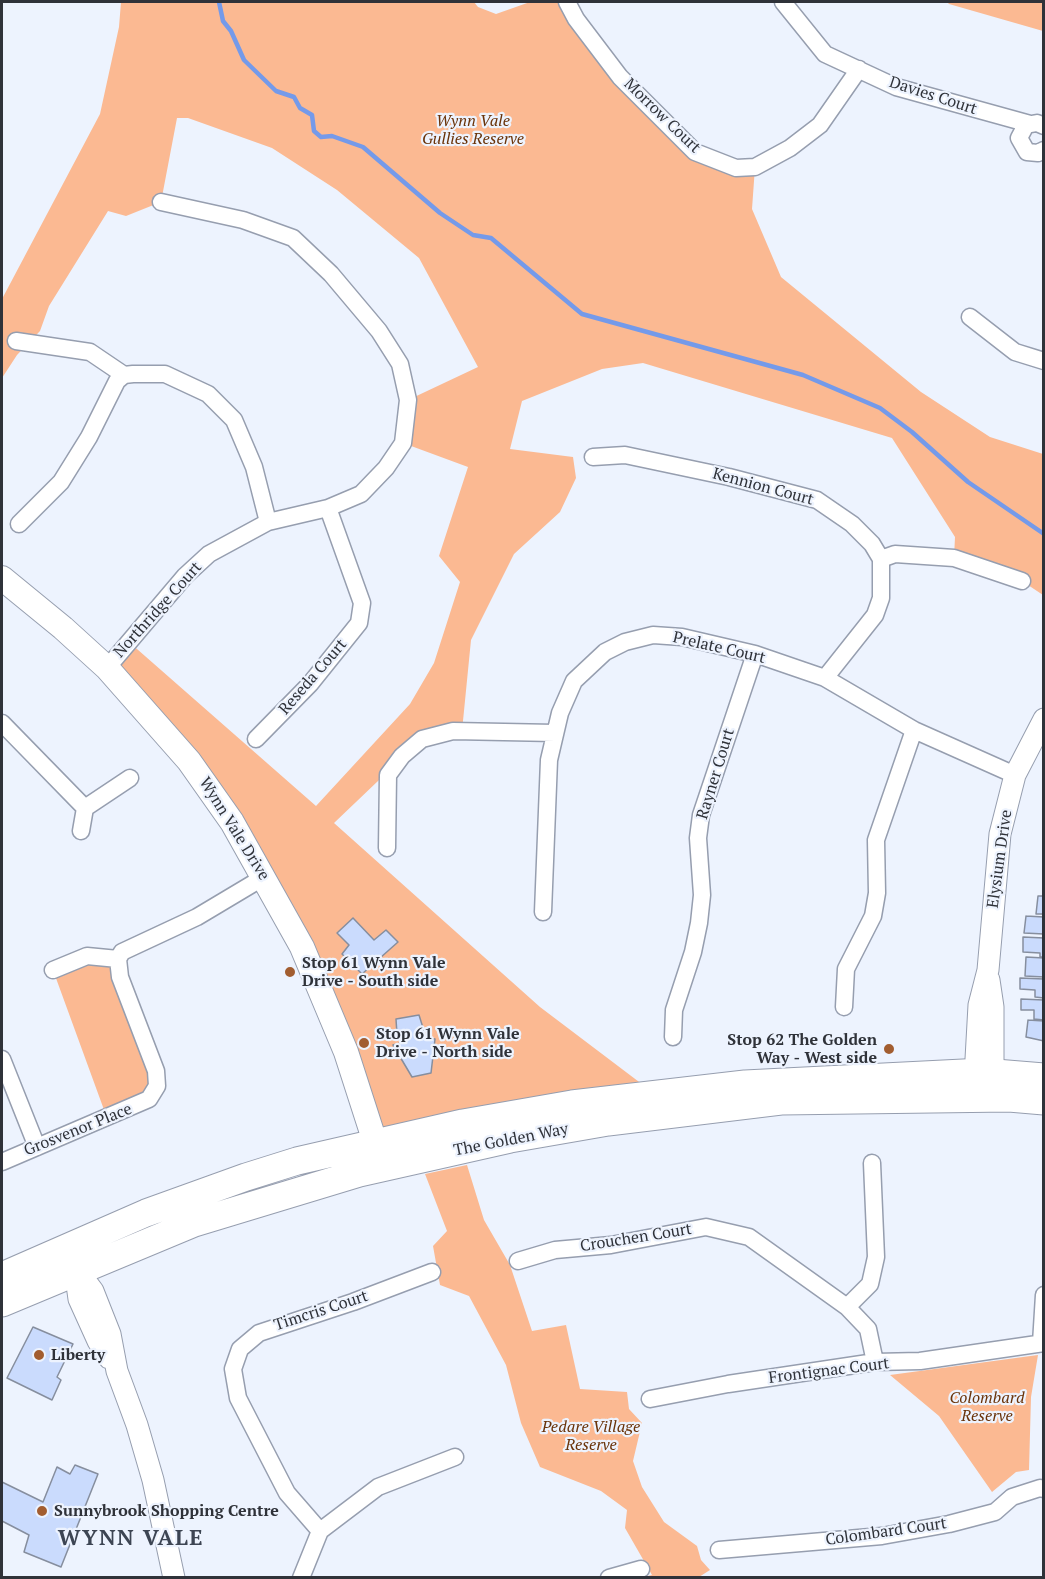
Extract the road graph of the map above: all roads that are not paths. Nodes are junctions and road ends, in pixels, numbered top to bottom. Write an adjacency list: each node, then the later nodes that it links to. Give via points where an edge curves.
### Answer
1 (567, 2): 3 (street, Morrow Court, via 620,77 695,152 736,168 754,167 790,148 820,125)
2 (783, 2): 3 (street, Davies Court, via 825,54)
3 (859, 69): 4 (street, Davies Court, via 896,87)
4 (1036, 127): 5 (street, via 1023,148)
5 (1042, 154)
6 (161, 202): 12 (street, Northridge Court, via 243,220 293,238 331,274 379,331 400,364 408,400 403,443 361,494)
7 (970, 317): 9 (street, via 1015,352)
8 (16, 341): 10 (street, via 90,352)
9 (1044, 361)
10 (124, 375): 13 (street, via 165,374 208,394 234,420 254,467); 14 (street, via 117,381 62,482)
11 (593, 458): 15 (street, Kennion Court, via 625,455 817,500 852,524)
12 (328, 508): 13 (street, Northridge Court); 25 (street, Reseda Court, via 362,603 359,623 310,684)
13 (268, 522): 19 (street, Northridge Court, via 208,554)
14 (19, 524)
15 (881, 559): 17 (street, via 895,554 954,558); 20 (street, via 881,598 875,615)
16 (2, 578): 19 (main road, Wynn Vale Drive)
17 (1023, 581)
18 (756, 654): 20 (street, Prelate Court); 24 (street, Prelate Court, via 682,637 653,635 625,642 605,652 574,681); 36 (street, Rayner Court, via 701,815 699,923 674,1010)
19 (107, 668): 31 (main road, Wynn Vale Drive, via 201,776)
20 (825, 678): 23 (street, Prelate Court)
21 (1044, 719): 26 (street, Elysium Drive)
22 (2, 723): 28 (street)
23 (914, 730): 26 (street, Prelate Court); 35 (street, via 876,840 877,893 873,916 846,969)
24 (555, 733): 30 (street, via 453,731 422,739 388,775); 32 (street, Prelate Court, via 549,760)
25 (256, 739)
26 (1015, 775): 39 (street, Elysium Drive, via 1000,834 988,970 993,1061)
27 (130, 778): 28 (street)
28 (85, 808): 29 (street)
29 (81, 831)
30 (387, 848)
31 (264, 877): 33 (street, via 197,917 122,952); 41 (main road, Wynn Vale Drive, via 303,947 326,1001)
32 (543, 912)
33 (118, 959): 34 (street, via 87,956); 42 (street, Grosvenor Place, via 120,977 156,1071 155,1091 139,1105)
34 (53, 970)
35 (844, 1007)
36 (673, 1037)
37 (2, 1059): 42 (street)
38 (1044, 1077): 39 (main road, The Golden Way)
39 (982, 1085): 40 (main road, The Golden Way); 41 (main road, The Golden Way, via 795,1081 681,1090 518,1113); 43 (main road, The Golden Way, via 732,1106 557,1130)
40 (1044, 1101)
41 (375, 1142): 43 (main road); 46 (main road, via 369,1160); 47 (main road, The Golden Way, via 246,1177 146,1213)
42 (37, 1147): 44 (street, Grosvenor Place)
43 (410, 1160): 46 (main road, The Golden Way)
44 (2, 1162)
45 (872, 1163): 53 (street, via 876,1257 870,1284)
46 (358, 1173): 47 (main road, The Golden Way)
47 (70, 1260): 50 (main road, The Golden Way); 52 (main road, The Golden Way); 62 (street, via 93,1291 110,1334 117,1371 153,1480)
48 (518, 1261): 53 (street, Crouchen Court, via 555,1250 611,1245 706,1227 750,1237)
49 (432, 1272): 59 (street, Timcris Court, via 259,1333 240,1349 233,1370 238,1398 287,1493)
50 (2, 1276)
51 (1044, 1295): 54 (street)
52 (2, 1303)
53 (847, 1307): 55 (street, Crouchen Court, via 868,1329)
54 (1042, 1343): 55 (street, Frontignac Court, via 920,1361)
55 (875, 1362): 56 (street, Frontignac Court)
56 (650, 1399)
57 (455, 1457): 59 (street, via 378,1487)
58 (1044, 1489): 60 (street, Colombard Court, via 1012,1497 995,1512 949,1524 882,1536)
59 (320, 1531): 63 (street)
60 (719, 1550)
61 (641, 1569): 64 (street)
62 (174, 1578)
63 (301, 1578)
64 (609, 1578)

